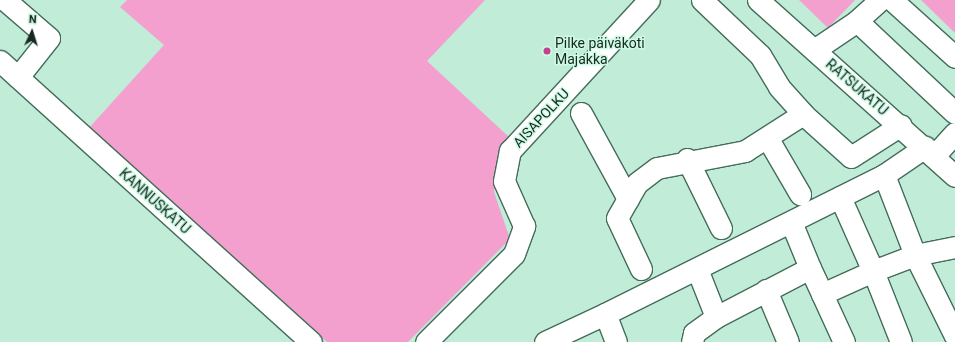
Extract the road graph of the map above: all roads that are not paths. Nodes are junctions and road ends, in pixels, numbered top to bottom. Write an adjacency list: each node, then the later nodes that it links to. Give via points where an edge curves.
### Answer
1 (6, 0): 11 (street, via 49,38)
2 (649, 0): 39 (street, AISAPOLKU, via 510,151 504,181 524,226 514,254)
3 (702, 0): 14 (street, via 760,55 779,87)
4 (758, 0): 8 (street, RATSUKATU)
5 (880, 0): 7 (street)
6 (892, 0): 9 (street)
7 (857, 22): 8 (street); 13 (street)
8 (814, 50): 15 (street, RATSUKATU)
9 (955, 56)
10 (0, 61): 11 (street, KANNUSKATU)
11 (18, 77): 38 (street, KANNUSKATU)
12 (581, 113): 24 (street)
13 (955, 113)
14 (803, 114): 15 (street, via 851,157); 17 (street)
15 (901, 125): 18 (street, RATSUKATU)
16 (955, 133): 18 (street)
17 (768, 139): 19 (street, via 745,151); 22 (street)
18 (930, 151): 20 (street); 21 (street, RATSUKATU)
19 (687, 159): 24 (street, via 657,168 637,183); 26 (street)
20 (884, 175): 23 (street); 28 (street)
21 (955, 176)
22 (800, 194)
23 (840, 197): 25 (street); 32 (street)
24 (628, 199): 30 (street, via 617,218)
25 (791, 222): 29 (street); 31 (street)
26 (721, 228)
27 (955, 247): 28 (street)
28 (915, 255): 32 (street); 37 (street)
29 (810, 268): 33 (street); 34 (street)
30 (641, 269)
31 (697, 269): 35 (street); 36 (street)
32 (873, 271): 34 (street); 45 (street)
33 (766, 290): 36 (street); 43 (street)
34 (822, 294): 44 (street)
35 (605, 314): 40 (street); 41 (street)
36 (716, 317): 42 (street, via 694,333)
37 (955, 336)
38 (311, 342)
39 (426, 342)
40 (545, 342)
41 (616, 342)
42 (692, 342)
43 (788, 342)
44 (844, 342)
45 (901, 342)

